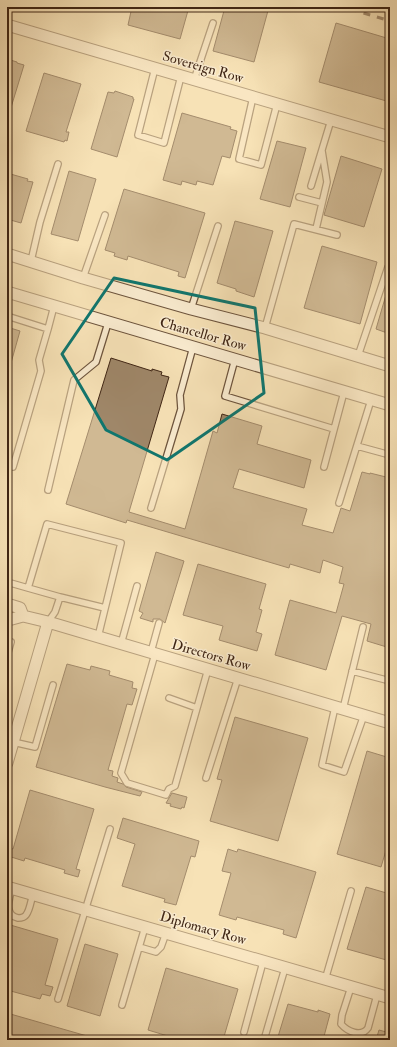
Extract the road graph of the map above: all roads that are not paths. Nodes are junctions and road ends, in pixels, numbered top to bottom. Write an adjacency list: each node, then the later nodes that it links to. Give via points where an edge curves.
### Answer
1 (213, 23): 5 (lane)
2 (7, 25): 3 (street, Sovereign Row)
3 (155, 68): 4 (street, Sovereign Row); 4 (lane, via 138,135 164,143)
4 (181, 76): 5 (street, Sovereign Row)
5 (194, 80): 6 (street, Sovereign Row)
6 (253, 97): 7 (street, Sovereign Row); 7 (lane, via 239,159 261,166)
7 (277, 104): 8 (street, Sovereign Row)
8 (331, 120): 9 (street, Sovereign Row); 10 (lane)
9 (390, 137)
10 (322, 151): 12 (lane); 14 (lane, via 327,182)
11 (58, 164): 20 (lane)
12 (311, 186)
13 (299, 197): 14 (lane)
14 (322, 203): 17 (lane)
15 (105, 215): 22 (lane)
16 (218, 226): 25 (lane)
17 (316, 229): 18 (lane); 28 (lane, via 294,224)
18 (337, 235)
19 (7, 254): 20 (street, Chancellor Row)
20 (31, 261): 22 (street, Chancellor Row)
21 (390, 268): 31 (lane, via 388,267)
22 (83, 278): 25 (street, Chancellor Row)
23 (7, 292): 24 (street, Chancellor Row)
24 (54, 306): 27 (street, Chancellor Row); 29 (lane)
25 (191, 309): 28 (street, Chancellor Row)
26 (7, 316): 29 (lane)
27 (108, 323): 30 (street, Chancellor Row); 42 (lane, via 96,362 74,380)
28 (264, 328): 31 (street, Chancellor Row)
29 (48, 329): 40 (lane, via 39,360 40,371)
30 (193, 347): 32 (street, Chancellor Row); 44 (lane, via 180,395 181,409)
31 (358, 357): 33 (street, Chancellor Row)
32 (235, 359): 34 (street, Chancellor Row); 37 (lane, via 225,396)
33 (390, 366)
34 (344, 392): 35 (street, Chancellor Row); 37 (lane)
35 (371, 400): 36 (street, Chancellor Row); 38 (lane)
36 (390, 405)
37 (334, 429): 41 (lane)
38 (357, 446): 39 (lane); 43 (lane)
39 (390, 455)
40 (13, 467)
41 (324, 467)
42 (48, 490)
43 (339, 503)
44 (151, 508)
45 (7, 582): 47 (lane)
46 (137, 586): 58 (lane)
47 (28, 588): 48 (lane); 50 (lane, via 47,524 121,543)
48 (60, 597): 50 (lane); 53 (lane)
49 (7, 604): 51 (street, Directors Row, via 20,608)
50 (104, 608): 56 (lane)
51 (23, 616): 52 (street, Directors Row, via 12,619); 53 (street, Directors Row)
52 (7, 617)
53 (48, 622): 56 (street, Directors Row); 71 (street)
54 (159, 623): 59 (lane)
55 (363, 627): 62 (lane)
56 (98, 637): 58 (street, Directors Row)
57 (7, 641): 60 (lane, via 11,642)
58 (121, 644): 59 (street, Directors Row)
59 (153, 653): 61 (street, Directors Row); 67 (lane, via 121,773 127,783 166,795 169,789 175,786)
60 (7, 656)
61 (208, 669): 63 (street, Directors Row); 67 (lane)
62 (352, 671): 64 (lane); 68 (lane)
63 (238, 678): 68 (street, Directors Row); 73 (lane)
64 (390, 681)
65 (53, 685): 71 (lane, via 35,747)
66 (169, 698): 67 (lane)
67 (197, 708)
68 (339, 708): 69 (street, Directors Row); 69 (lane, via 322,765 344,772)
69 (364, 715): 70 (street, Directors Row)
70 (390, 723)
71 (13, 742): 72 (street)
72 (7, 763)
73 (206, 778)
74 (110, 828): 78 (lane)
75 (10, 887): 77 (street, Diplomacy Row); 77 (lane, via 9,911 12,916 18,918 27,915)
76 (351, 891): 84 (lane)
77 (33, 894): 78 (street, Diplomacy Row)
78 (85, 909): 79 (street, Diplomacy Row); 88 (lane)
79 (144, 927): 80 (street, Diplomacy Row); 81 (lane)
80 (166, 933): 81 (lane, via 161,947 156,952); 82 (street, Diplomacy Row)
81 (139, 947): 89 (lane)
82 (263, 962): 83 (street, Diplomacy Row); 90 (lane)
83 (285, 968): 84 (street, Diplomacy Row); 91 (lane)
84 (326, 980): 85 (street, Diplomacy Row)
85 (350, 987): 86 (street, Diplomacy Row); 86 (lane, via 341,1024 346,1030 361,1033 368,1028)
86 (377, 995): 87 (street, Diplomacy Row)
87 (390, 998)
88 (58, 999)
89 (122, 1004)
90 (244, 1032)
91 (264, 1040)

